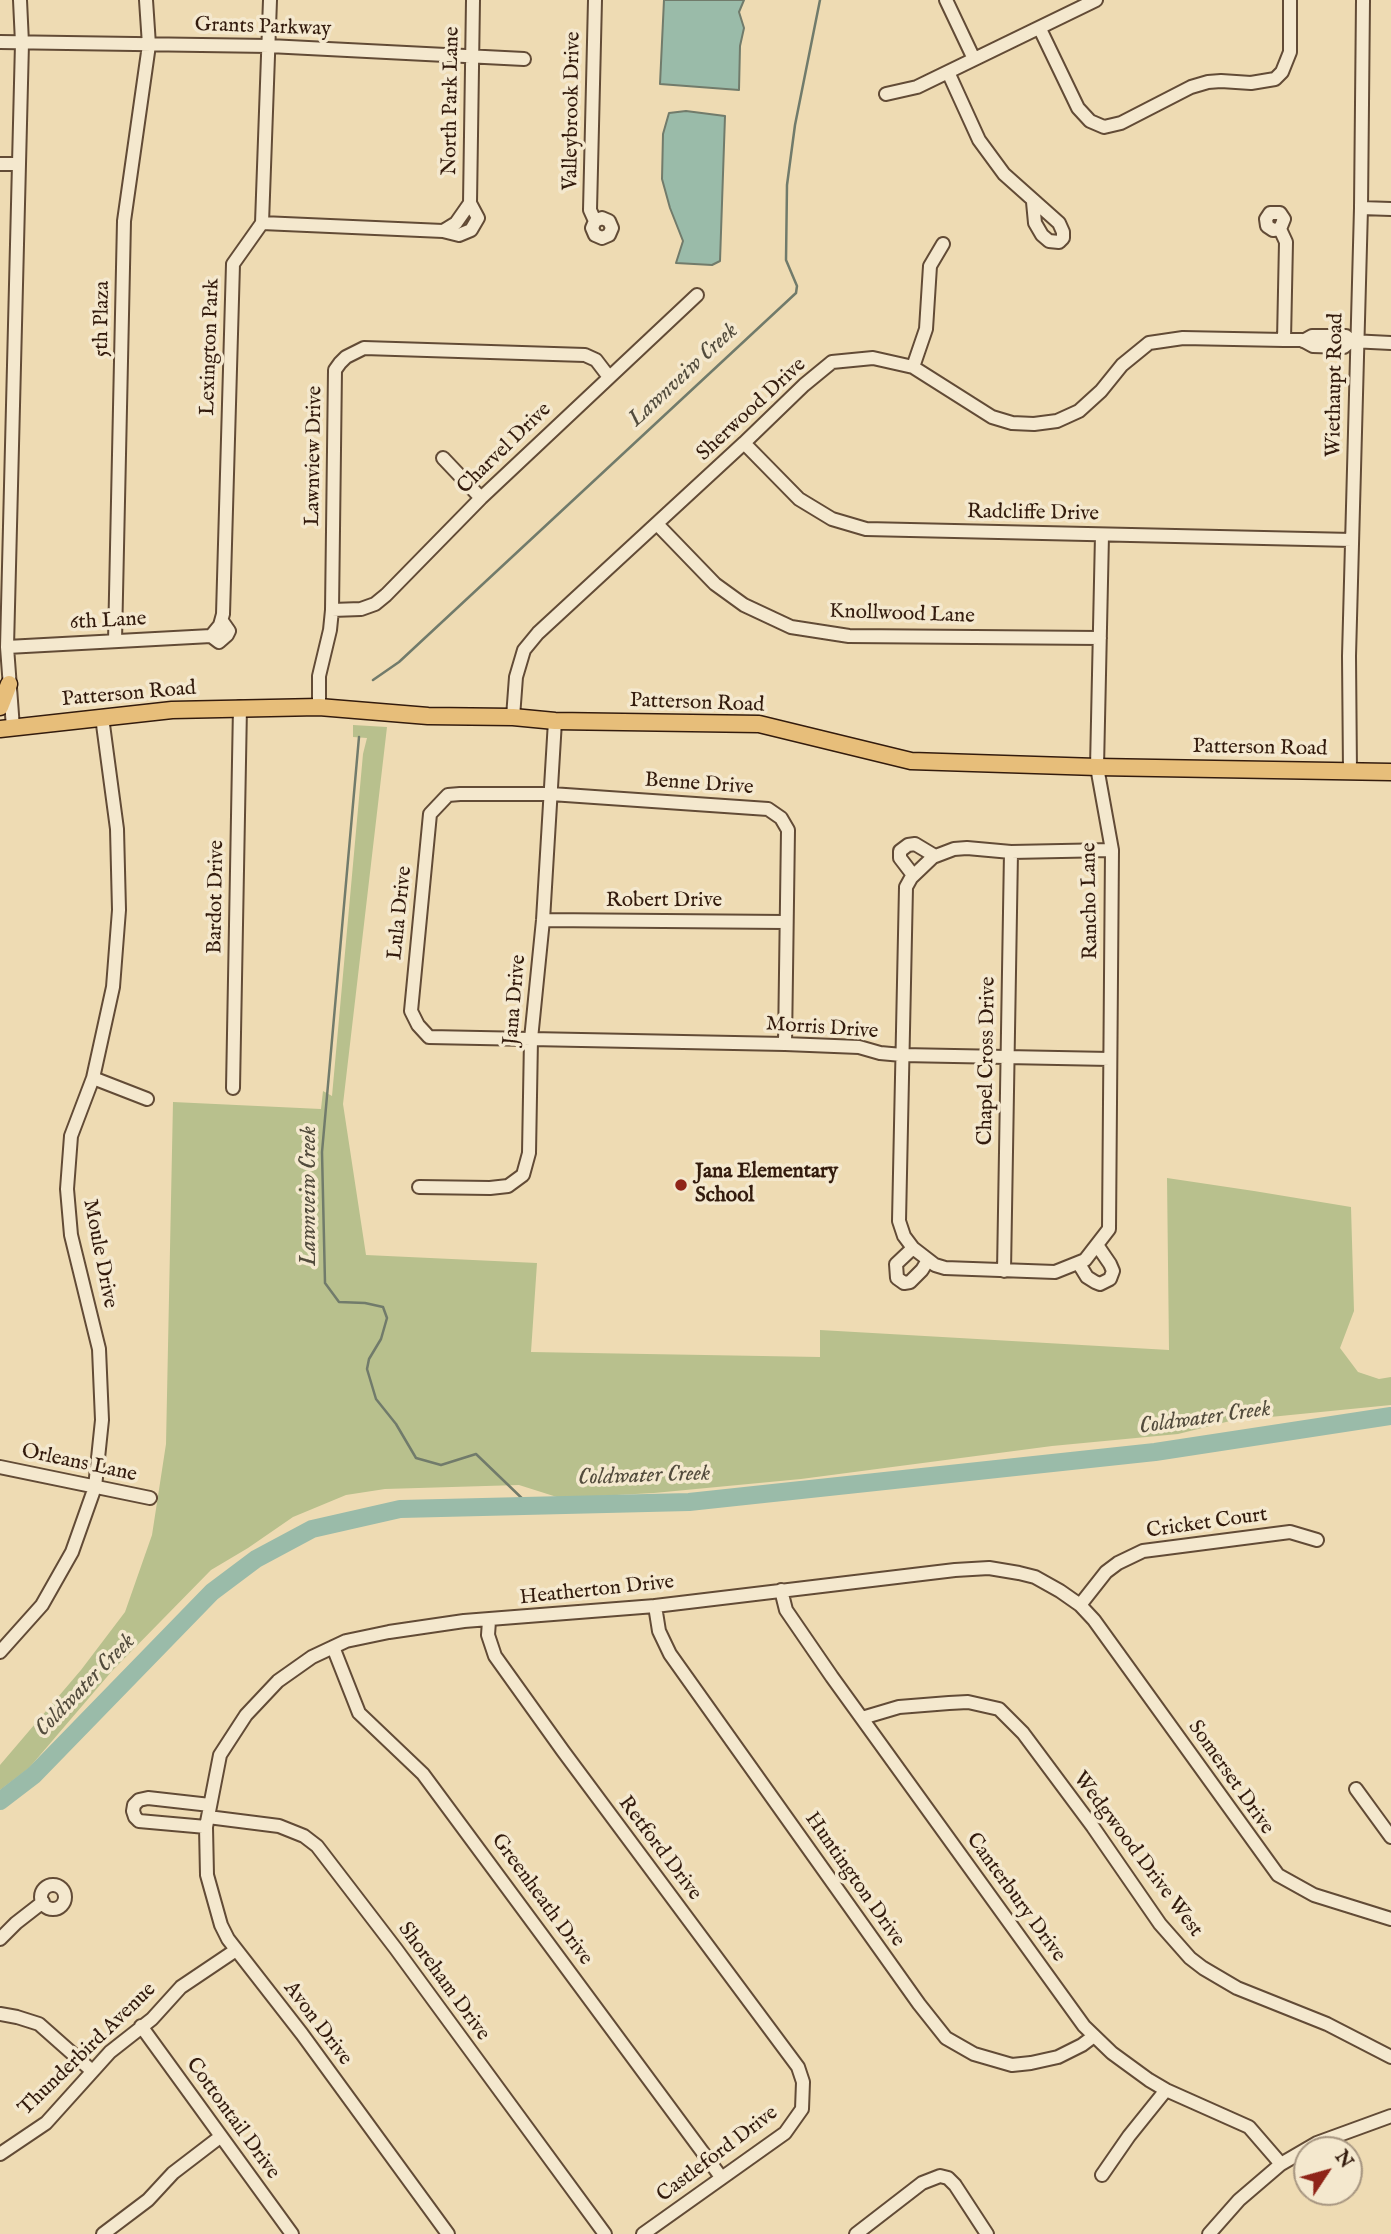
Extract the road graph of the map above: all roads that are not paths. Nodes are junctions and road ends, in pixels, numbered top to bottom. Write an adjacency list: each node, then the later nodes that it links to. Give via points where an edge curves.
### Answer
1 (20, 0): 12 (street)
2 (146, 0): 13 (street, 5th Plaza)
3 (270, 0): 14 (street)
4 (472, 0): 15 (street, North Park Lane)
5 (595, 0): 26 (street, Valleybrook Drive, via 590,210)
6 (946, 0): 17 (street)
7 (1096, 0): 10 (street)
8 (1290, 0): 10 (street, via 1290,52 1275,79 1191,87 1112,126 1097,126 1083,116)
9 (1363, 0): 24 (street, Wiethaupt Road)
10 (1040, 29): 17 (street)
11 (0, 42): 12 (street, Grants Parkway)
12 (22, 43): 13 (street, Grants Parkway); 21 (street)
13 (149, 45): 14 (street, Grants Parkway); 46 (street, 5th Plaza, via 124,221)
14 (269, 46): 15 (street, Grants Parkway); 27 (street)
15 (471, 57): 16 (street, Grants Parkway); 23 (street, North Park Lane)
16 (524, 59)
17 (974, 59): 18 (street)
18 (948, 72): 19 (street, via 906,91); 22 (street, via 987,152)
19 (886, 94)
20 (0, 164): 21 (street)
21 (18, 164): 47 (street)
22 (1033, 202)
23 (470, 203): 29 (street, North Park Lane, via 456,223); 29 (street, North Park Lane, via 478,218 471,230 459,235)
24 (1361, 208): 25 (street); 33 (street, Wiethaupt Road)
25 (1391, 209)
26 (595, 221)
27 (262, 223): 29 (street); 44 (street, Lexington Park, via 233,264 222,621)
28 (1280, 229): 32 (street, via 1286,242)
29 (443, 231)
30 (943, 244): 35 (street, via 930,266 926,329)
31 (697, 295): 36 (street, Charvel Drive)
32 (1284, 340): 33 (street, Sherwood Drive, via 1346,336); 35 (street, Sherwood Drive, via 1183,338 1149,343 1079,411 1057,421 1034,424 992,417)
33 (1353, 342): 34 (street, Sherwood Drive); 42 (street, Wiethaupt Road)
34 (1391, 343)
35 (913, 367): 37 (street, Sherwood Drive, via 873,358 832,362)
36 (609, 377): 39 (street, Charvel Drive); 43 (street, Lawnview Drive, via 596,360 585,355 364,348 346,357 335,370)
37 (744, 443): 40 (street, Sherwood Drive); 41 (street, Radcliffe Drive, via 799,499 832,519 866,528)
38 (443, 458): 39 (street)
39 (481, 498): 43 (street, Charvel Drive, via 375,604)
40 (657, 524): 45 (street, Knollwood Lane, via 715,584 744,605 791,627 849,636); 53 (street, Sherwood Drive, via 524,650 516,677)
41 (1102, 535): 42 (street, Radcliffe Drive); 45 (street, Rancho Lane)
42 (1352, 540): 57 (street, Wiethaupt Road)
43 (332, 610): 51 (street, Lawnview Drive)
44 (211, 636): 46 (street, 6th Lane)
45 (1100, 638): 56 (street, Rancho Lane)
46 (115, 641): 47 (street, 6th Lane)
47 (7, 647): 48 (street)
48 (9, 684): 49 (main road); 55 (street)
49 (0, 707)
50 (240, 707): 51 (main road, Patterson Road); 52 (main road, Patterson Road); 72 (street, Bardot Drive)
51 (318, 707): 53 (main road, Patterson Road)
52 (103, 717): 55 (main road, Patterson Road); 71 (street, Moule Drive, via 117,829 120,911 113,987)
53 (513, 717): 54 (main road, Patterson Road)
54 (555, 721): 56 (main road, Patterson Road, via 759,724 911,761); 59 (street, Jana Drive)
55 (7, 729)
56 (1097, 767): 57 (main road, Patterson Road); 60 (street, Rancho Lane)
57 (1350, 772): 58 (main road, Patterson Road)
58 (1391, 772)
59 (551, 794): 64 (street, Jana Drive); 65 (street, Benne Drive, via 768,809 788,830); 66 (street, Lula Drive, via 448,795 430,814 411,1011 429,1037)
60 (1112, 850): 61 (street); 70 (street, Rancho Lane)
61 (1011, 852): 62 (street, via 967,848); 69 (street, Chapel Cross Drive)
62 (935, 856): 63 (street); 63 (street, via 915,844 900,851)
63 (913, 875): 68 (street, via 906,887)
64 (543, 920): 65 (street, Robert Drive); 66 (street, Jana Drive)
65 (785, 922): 67 (street, Benne Drive)
66 (531, 1039): 67 (street, Morris Drive); 74 (street, Jana Drive, via 529,1153 523,1175 508,1186)
67 (785, 1044): 68 (street, Morris Drive, via 859,1047)
68 (902, 1055): 69 (street, Morris Drive); 76 (street, via 900,1221)
69 (1007, 1057): 70 (street, Morris Drive); 79 (street, Chapel Cross Drive)
70 (1110, 1059): 75 (street, Rancho Lane, via 1109,1229)
71 (93, 1078): 73 (street); 81 (street, Moule Drive, via 71,1136 67,1189 71,1235 99,1349 102,1420)
72 (233, 1088)
73 (147, 1099)
74 (419, 1187)
75 (1097, 1245): 78 (street, Rancho Lane); 78 (street, via 1110,1264 1110,1279 1095,1282 1087,1277)
76 (913, 1248): 77 (street); 77 (street, via 896,1264 897,1278 910,1282)
77 (928, 1260): 79 (street, via 945,1268)
78 (1082, 1262): 79 (street, via 1055,1272)
79 (1004, 1271)
80 (0, 1467): 81 (street, Orleans Lane)
81 (95, 1487): 82 (street, Orleans Lane); 89 (street, Moule Drive, via 72,1552 42,1605)
82 (150, 1498)
83 (1317, 1540): 85 (street, Cricket Court, via 1290,1532 1143,1551 1118,1563)
84 (781, 1590): 85 (street, Heatherton Drive, via 989,1568 1035,1577); 86 (street, Heatherton Drive); 90 (street, Canterbury Drive, via 786,1610)
85 (1080, 1605): 95 (street, Somerset Drive, via 1278,1875 1314,1895)
86 (655, 1606): 87 (street, Heatherton Drive); 100 (street, Huntington Drive, via 659,1632 670,1654 946,2038 974,2054 1012,2065 1058,2057)
87 (489, 1621): 88 (street, Heatherton Drive, via 389,1632); 104 (street, Retford Drive, via 495,1656 798,2067)
88 (333, 1647): 92 (street, Heatherton Drive, via 278,1681 246,1715 220,1755); 110 (street, Greenheath Drive, via 359,1713 423,1774)
89 (0, 1652)
90 (862, 1717): 100 (street, Canterbury Drive); 101 (street, Wedgwood Drive West, via 899,1707 949,1703 999,1709 1023,1733 1160,1924 1190,1958 1237,1988 1327,2024)
91 (1356, 1789): 93 (street)
92 (208, 1817): 92 (street, via 139,1821 133,1811 139,1800 148,1798); 97 (street, Avon Drive, via 205,1854 211,1895); 114 (street, Shoreham Drive, via 279,1826 317,1846)
93 (1391, 1837)
94 (43, 1902): 96 (street)
95 (1391, 1919)
96 (0, 1939)
97 (236, 1950): 99 (street, Thunderbird Avenue, via 181,1987); 113 (street, Avon Drive)
98 (0, 2014): 102 (street, via 39,2024)
99 (141, 2026): 102 (street, Thunderbird Avenue); 106 (street, Cottontail Drive)
100 (1094, 2036): 103 (street, Canterbury Drive)
101 (1391, 2057)
102 (91, 2070): 107 (street, Thunderbird Avenue, via 46,2123)
103 (1166, 2090): 108 (street, Canterbury Drive, via 1250,2127); 109 (street)
104 (804, 2097): 110 (street, Castleford Drive, via 802,2109 785,2133)
105 (1391, 2116): 108 (street, via 1329,2138)
106 (220, 2137): 111 (street); 112 (street, Cottontail Drive)
107 (0, 2154)
108 (1281, 2164): 118 (street)
109 (1102, 2175)
110 (721, 2177): 115 (street, Castleford Drive)
111 (103, 2234)
112 (292, 2234)
113 (448, 2234)
114 (605, 2234)
115 (643, 2234)
116 (856, 2234): 117 (street, via 922,2183 940,2176 955,2185)
117 (986, 2234)
118 (1209, 2234)

